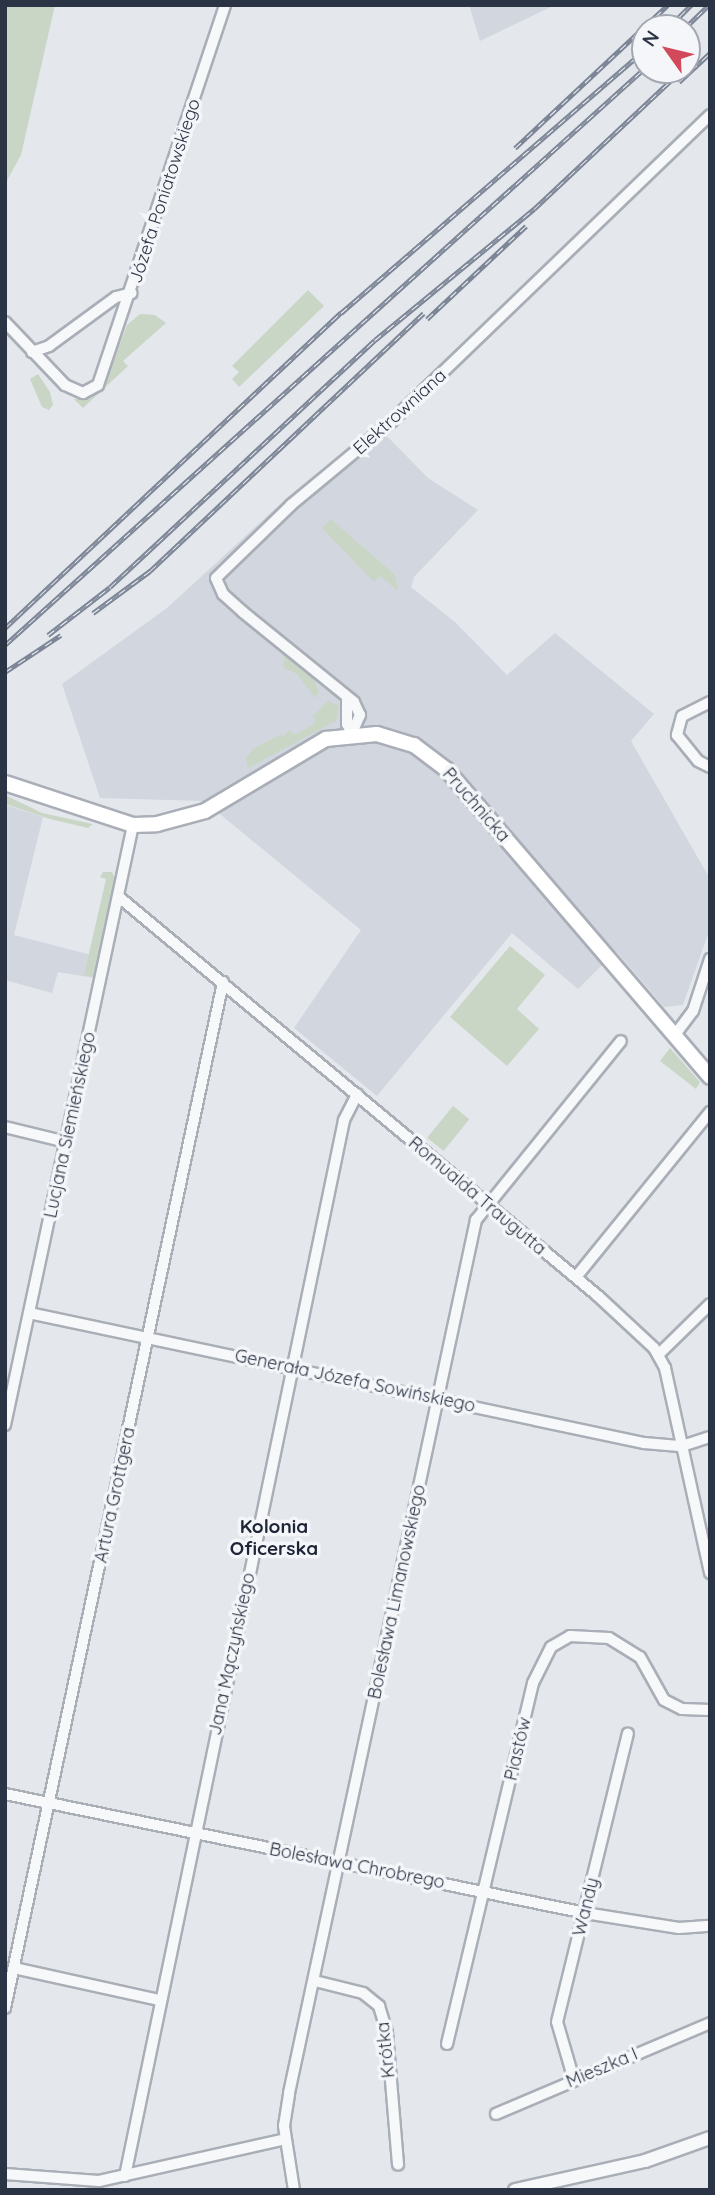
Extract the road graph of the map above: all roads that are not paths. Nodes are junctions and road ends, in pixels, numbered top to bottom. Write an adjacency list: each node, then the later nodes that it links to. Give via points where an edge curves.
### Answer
1 (225, 5): 3 (street, Józefa Poniatowskiego)
2 (710, 115): 7 (street, Elektrowniana, via 392,421 291,505 215,578 223,594 347,698 360,715)
3 (132, 293): 5 (street, via 116,296 49,346); 5 (street, Józefa Poniatowskiego, via 103,376 91,390 74,391)
4 (5, 322): 5 (street)
5 (32, 352)
6 (710, 702): 8 (street, via 682,716 677,735 698,761)
7 (352, 733): 10 (main road, Pruchnicka, via 311,745 205,811 177,822); 14 (main road, Pruchnicka, via 389,736 414,745 447,769)
8 (710, 767)
9 (5, 783): 10 (main road, Pruchnicka)
10 (133, 825): 11 (street, Lucjana Siemieńskiego)
11 (119, 897): 13 (street, Romualda Traugutta); 20 (street, Lucjana Siemieńskiego)
12 (710, 959): 14 (street, via 693,1011)
13 (223, 982): 17 (street, Romualda Traugutta); 25 (street, Artura Grottgera)
14 (674, 1036): 16 (main road, Pruchnicka)
15 (621, 1041): 21 (street, Bolesława Limanowskiego)
16 (710, 1077)
17 (357, 1094): 21 (street, Romualda Traugutta); 27 (street, Jana Mączyńskiego, via 344,1120)
18 (710, 1112): 22 (street)
19 (5, 1127): 20 (street)
20 (66, 1142): 24 (street, Lucjana Siemieńskiego)
21 (485, 1203): 22 (street, Romualda Traugutta); 29 (street, Bolesława Limanowskiego, via 476,1220)
22 (576, 1278): 26 (street, Romualda Traugutta)
23 (710, 1304): 26 (street)
24 (29, 1312): 25 (street, Generała Józefa Sowińskiego); 28 (street, Lucjana Siemieńskiego)
25 (148, 1338): 27 (street, Generała Józefa Sowińskiego); 37 (street, Artura Grottgera)
26 (659, 1354): 32 (street)
27 (292, 1368): 29 (street, Generała Józefa Sowińskiego); 38 (street, Jana Mączyńskiego)
28 (9, 1387): 30 (street, Lucjana Siemieńskiego)
29 (438, 1399): 32 (street, Generała Józefa Sowińskiego, via 644,1443); 39 (street, Bolesława Limanowskiego)
30 (5, 1425)
31 (710, 1437): 32 (street)
32 (682, 1446): 33 (street)
33 (710, 1573)
34 (710, 1710): 40 (street, Piastów, via 690,1710 664,1700 640,1657 608,1638 570,1636 551,1647 533,1683)
35 (628, 1734): 41 (street, Wandy)
36 (5, 1794): 37 (street, Bolesława Chrobrego)
37 (49, 1803): 38 (street, Bolesława Chrobrego); 43 (street, Artura Grottgera)
38 (194, 1835): 39 (street, Bolesława Chrobrego); 45 (street, Jana Mączyńskiego)
39 (340, 1862): 40 (street, Bolesława Chrobrego); 44 (street, Bolesława Limanowskiego)
40 (484, 1892): 41 (street, Bolesława Chrobrego); 48 (street, Piastów)
41 (585, 1913): 42 (street, Bolesława Chrobrego, via 679,1928); 49 (street, Wandy, via 558,2022)
42 (710, 1926)
43 (14, 1968): 45 (street); 46 (street, Artura Grottgera)
44 (315, 1981): 51 (street, Bolesława Limanowskiego, via 289,2093); 53 (street, Krótka, via 363,1993 379,2006 387,2033)
45 (159, 2000): 55 (street, Jana Mączyńskiego)
46 (5, 2008)
47 (710, 2023): 49 (street, Mieszka I)
48 (447, 2044)
49 (573, 2080): 50 (street, Mieszka I)
50 (496, 2114)
51 (285, 2138): 55 (street); 57 (street, Bolesława Limanowskiego)
52 (710, 2138): 56 (street, via 645,2161)
53 (398, 2165)
54 (5, 2174): 55 (street, via 99,2181)
55 (125, 2176)
56 (548, 2186): 58 (street)
57 (294, 2190)
58 (515, 2190)

